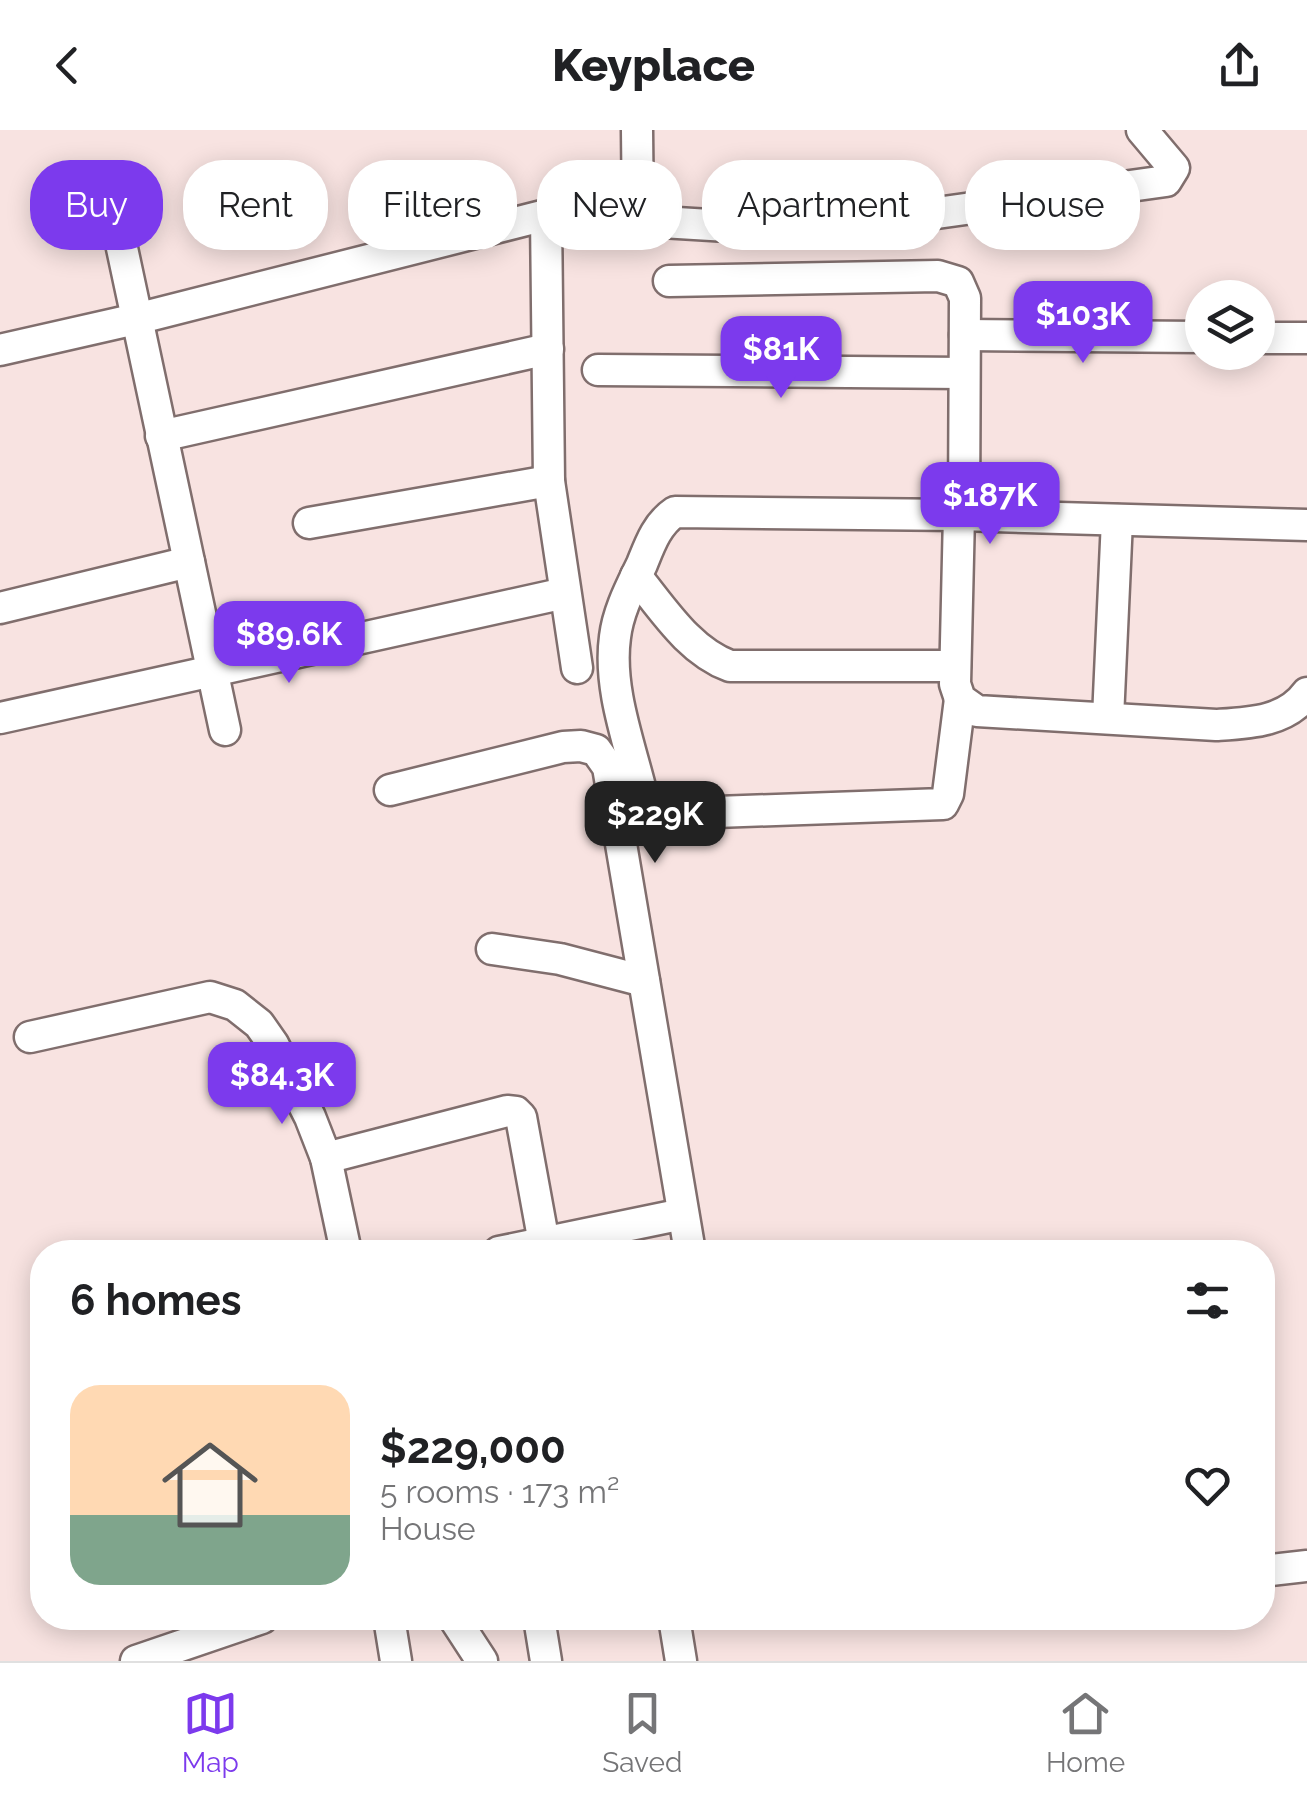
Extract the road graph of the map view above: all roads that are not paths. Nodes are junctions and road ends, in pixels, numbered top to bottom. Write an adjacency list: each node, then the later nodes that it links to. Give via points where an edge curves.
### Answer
1 (637, 130): 3 (street)
2 (1142, 130): 5 (street, via 1174,168 1166,181 808,231)
3 (637, 160)
4 (537, 217): 9 (street)
5 (682, 224)
6 (122, 250): 9 (street)
7 (547, 250): 14 (street)
8 (669, 280): 10 (street, via 938,276 958,282 965,298)
9 (136, 320): 15 (street); 18 (street)
10 (964, 335): 11 (street); 17 (street)
11 (1185, 337)
12 (1275, 338): 13 (street)
13 (1307, 338)
14 (548, 349): 18 (street); 19 (street)
15 (0, 350)
16 (598, 370): 17 (street)
17 (964, 373): 20 (street)
18 (162, 436): 24 (street)
19 (549, 481): 22 (street); 26 (street)
20 (962, 516): 21 (street); 25 (street, via 675,512 656,532); 28 (street)
21 (1117, 520): 23 (street); 34 (street)
22 (310, 523)
23 (1307, 526)
24 (189, 562): 27 (street); 30 (street)
25 (636, 576): 28 (street, via 692,643 730,666); 32 (street, via 615,636 613,673 641,791 661,814 943,804)
26 (565, 593): 29 (street); 30 (street)
27 (0, 608)
28 (955, 666): 32 (street)
29 (577, 668)
30 (212, 672): 33 (street); 35 (street)
31 (1307, 693): 34 (street, via 1288,712 1253,723)
32 (960, 699): 34 (street, via 977,711)
33 (0, 718)
34 (1108, 718)
35 (225, 730)
36 (390, 790): 38 (street, via 563,748 596,750 608,767)
37 (492, 949): 38 (street)
38 (644, 980): 41 (street)
39 (30, 1037): 40 (street, via 210,997 235,1006 273,1044)
40 (326, 1158): 42 (street); 43 (street, via 516,1112)
41 (684, 1214): 44 (street); 45 (street)
42 (343, 1240)
43 (543, 1240)
44 (558, 1240)
45 (688, 1240)
46 (1307, 1566): 47 (street)
47 (1275, 1570)
48 (227, 1630): 53 (street)
49 (391, 1630): 54 (street)
50 (462, 1630): 55 (street)
51 (540, 1630): 56 (street)
52 (676, 1630): 57 (street)
53 (136, 1661)
54 (396, 1661)
55 (482, 1661)
56 (546, 1661)
57 (681, 1661)

